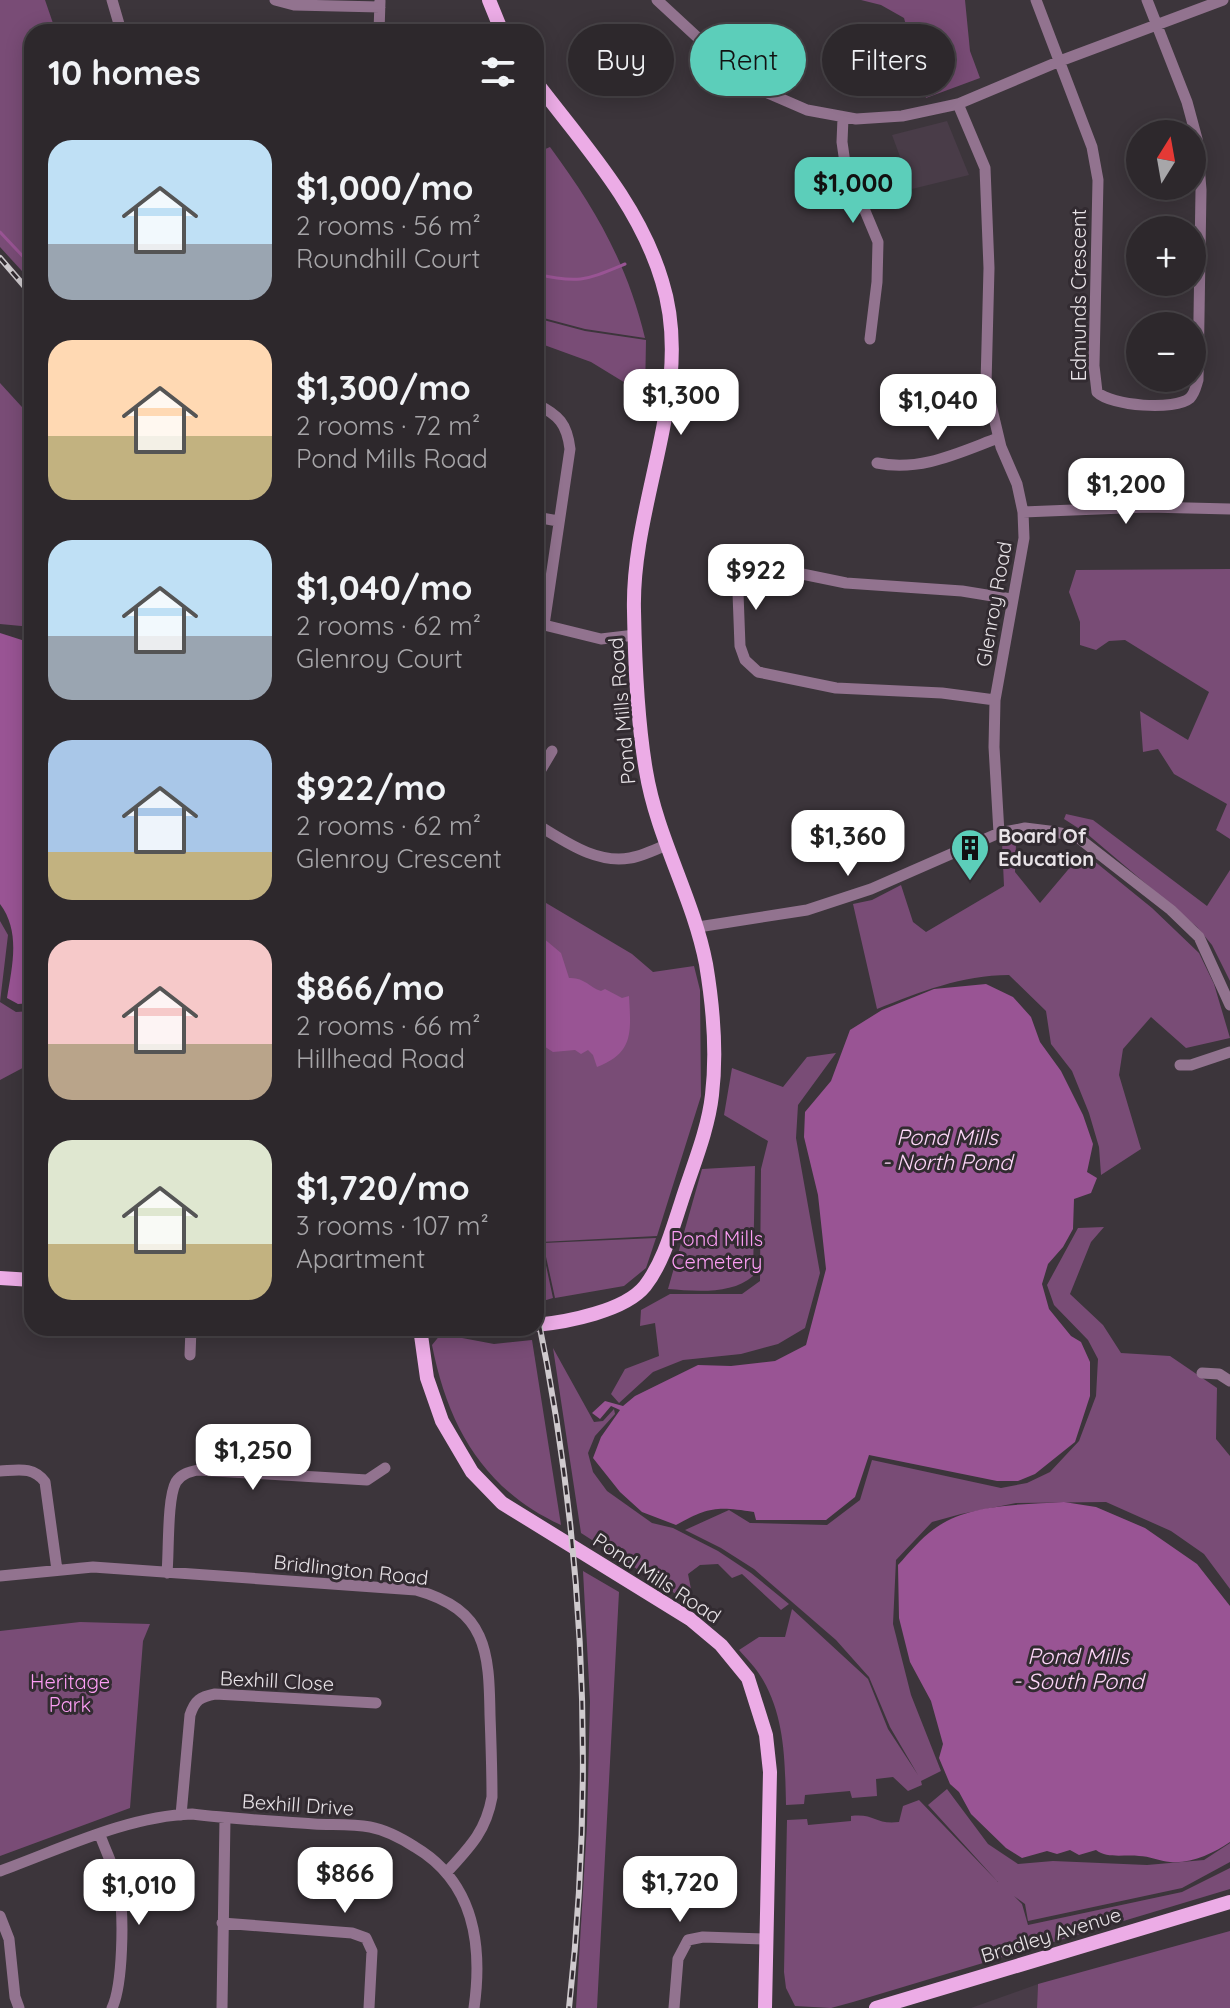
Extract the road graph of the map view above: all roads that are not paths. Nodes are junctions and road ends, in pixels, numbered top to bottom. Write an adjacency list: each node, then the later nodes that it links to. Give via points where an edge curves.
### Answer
1 (112, 0): 9 (street)
2 (275, 0): 8 (street, via 322,7)
3 (489, 0): 11 (main road)
4 (657, 0): 16 (street, via 761,90 807,110)
5 (1036, 0): 13 (street)
6 (1147, 0): 12 (street)
7 (1223, 0): 12 (street)
8 (380, 4): 10 (street)
9 (119, 24)
10 (379, 24)
11 (499, 24)
12 (1157, 26): 13 (street); 13 (street, Edmunds Crescent, via 1197,139 1201,190 1198,380 1189,398 1180,403 1120,403 1097,392 1098,180 1092,147)
13 (1060, 61): 15 (street)
14 (544, 92): 28 (main road, Pond Mills Road, via 624,196 663,282 669,313 669,400 639,545)
15 (958, 104): 16 (street, via 902,116); 19 (street, Glenroy Road, via 985,168 986,384)
16 (843, 118): 17 (street, via 845,163 878,242)
17 (870, 339)
18 (544, 409): 24 (street, via 560,418 569,435)
19 (998, 438): 20 (street, via 936,462 898,467); 22 (street, Glenroy Road)
20 (877, 463)
21 (1230, 509): 22 (street)
22 (1023, 512): 25 (street, Glenroy Road, via 1024,538)
23 (544, 518): 24 (street)
24 (558, 521): 26 (street)
25 (1011, 599): 29 (street, Glenroy Road); 29 (street, via 846,583 768,567 749,570 740,579 740,646 758,672 836,688)
26 (544, 601)
27 (544, 625): 28 (street, via 601,639)
28 (635, 635): 34 (main road, Pond Mills Road, via 645,771)
29 (995, 700): 33 (street, Glenroy Road)
30 (552, 751): 31 (street)
31 (544, 764)
32 (544, 829): 34 (street, via 611,860)
33 (999, 833): 35 (street, via 871,889 807,910); 36 (street, via 1025,828 1076,836 1199,937)
34 (666, 845): 35 (main road, Pond Mills Road)
35 (698, 927): 41 (main road, Pond Mills Road, via 713,1029 712,1097 659,1262 644,1288 611,1309)
36 (1230, 1005)
37 (1230, 1052): 38 (street)
38 (1180, 1065)
39 (0, 1278): 40 (main road)
40 (24, 1280)
41 (544, 1324)
42 (191, 1336): 44 (street)
43 (421, 1336): 61 (main road, Pond Mills Road, via 427,1378 442,1421 472,1472 502,1503 690,1619 748,1678 766,1735 770,1772)
44 (190, 1355)
45 (1202, 1373): 46 (street)
46 (1230, 1381)
47 (385, 1468): 50 (street, via 367,1480 184,1473 172,1499)
48 (0, 1471): 49 (street, via 27,1469 45,1482)
49 (57, 1570): 50 (street, Bridlington Road); 51 (street, Bridlington Road)
50 (167, 1573): 57 (street, Bridlington Road, via 416,1590 450,1603 469,1623 482,1638 489,1663 492,1797 489,1817 476,1839)
51 (0, 1576)
52 (376, 1703): 53 (street, Bexhill Close, via 201,1697 190,1715)
53 (181, 1815): 54 (street, Bexhill Drive); 55 (street, Bexhill Drive, via 132,1821)
54 (225, 1818): 57 (street, Bexhill Drive, via 371,1827 399,1837); 60 (street)
55 (100, 1835): 56 (street, Bexhill Drive); 64 (street, via 119,1887 122,1921 119,1989)
56 (0, 1871)
57 (447, 1872): 67 (street, Bexhill Drive, via 463,1895 473,1927)
58 (1230, 1902): 62 (main road, Bradley Avenue)
59 (0, 1916): 63 (street, via 9,1939)
60 (222, 1923): 65 (street); 66 (street, via 366,1938 372,1951)
61 (767, 1939): 68 (street, via 688,1940 678,1959); 69 (main road, Pond Mills Road)
62 (883, 2007)
63 (19, 2008)
64 (112, 2008)
65 (222, 2008)
66 (369, 2008)
67 (474, 2008)
68 (674, 2008)
69 (765, 2008)

